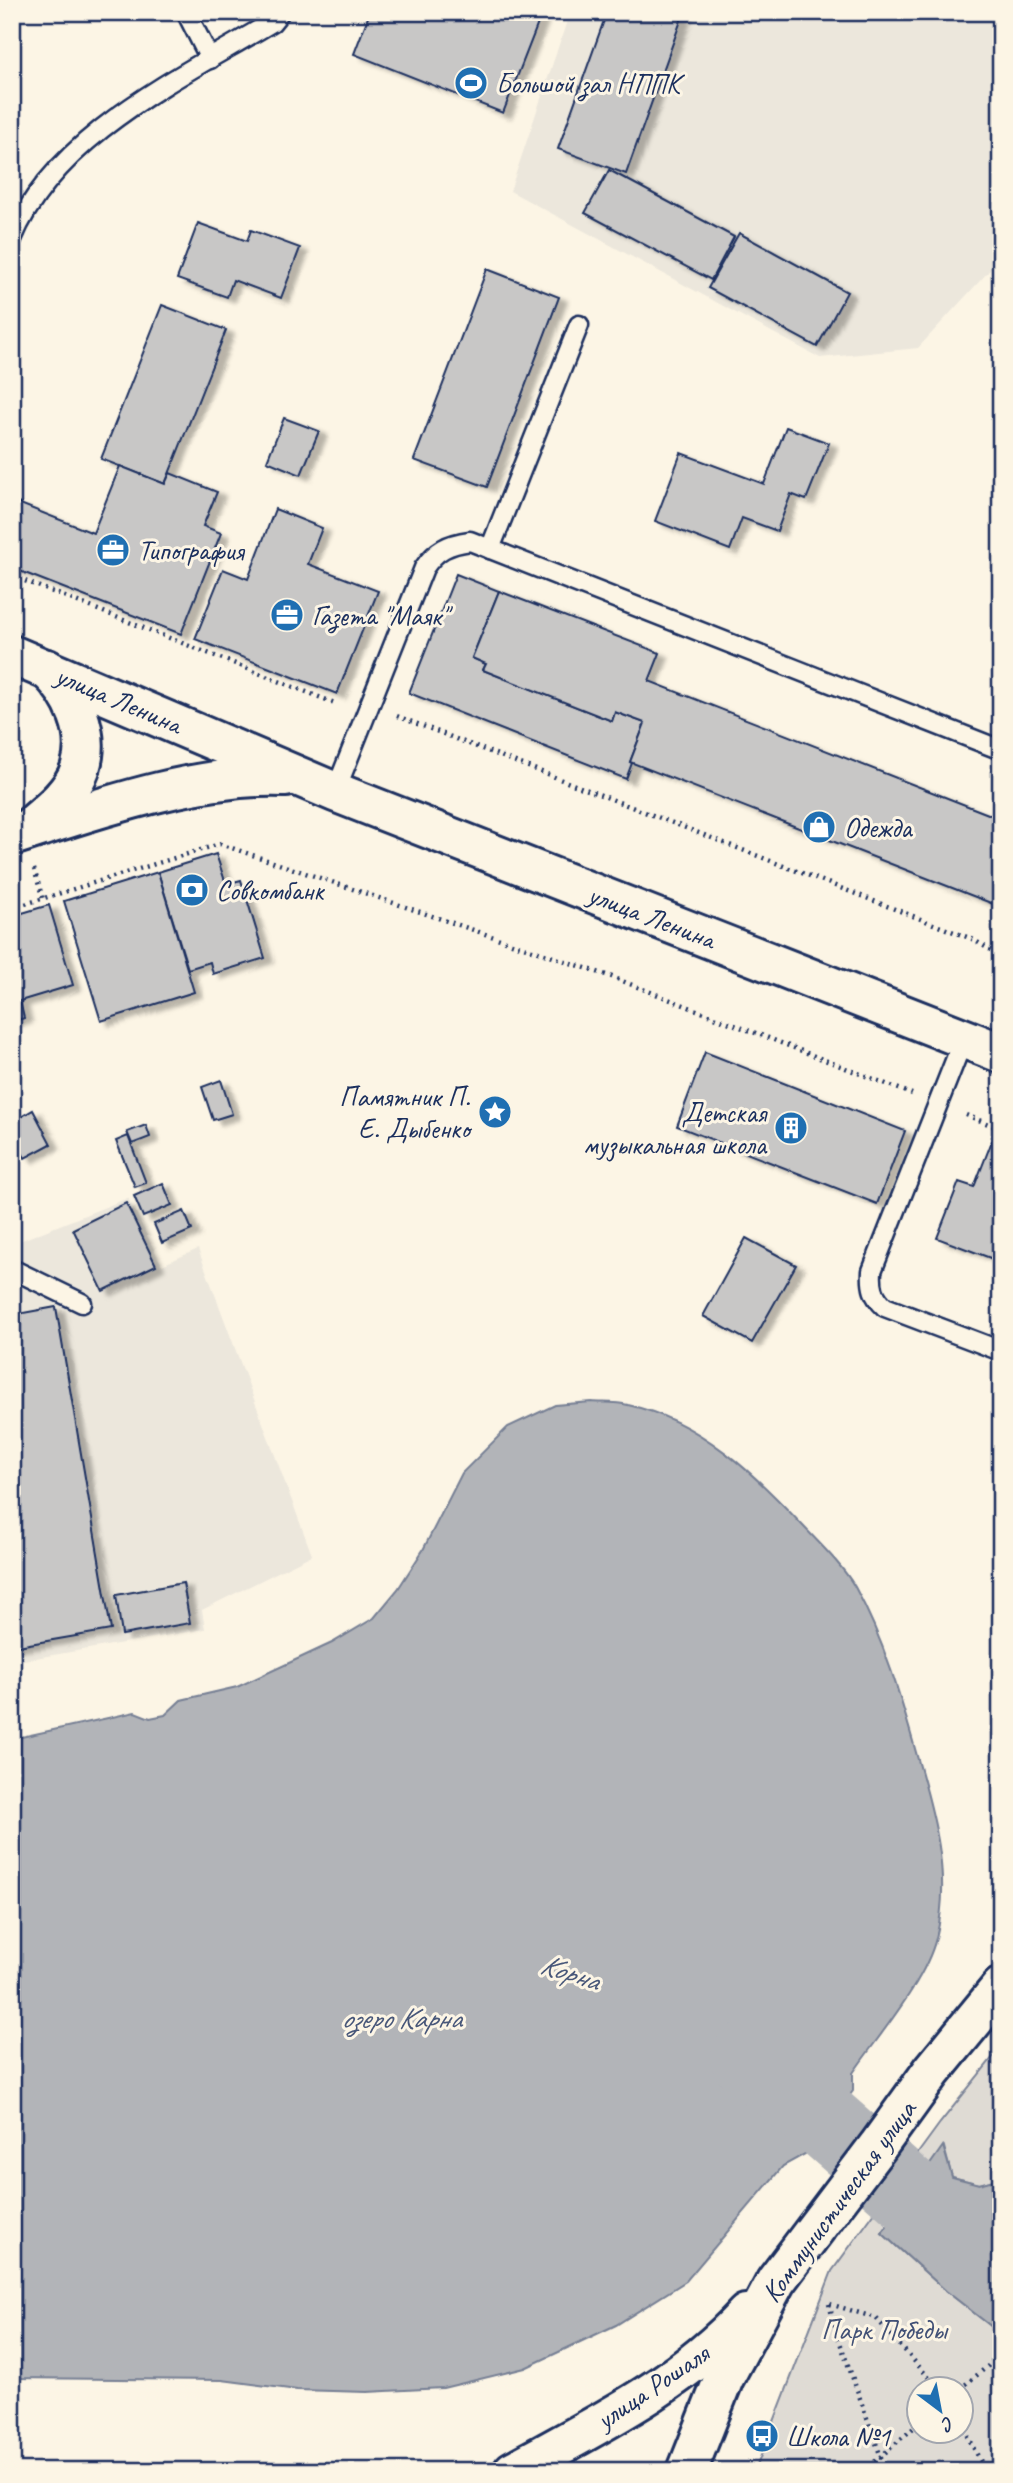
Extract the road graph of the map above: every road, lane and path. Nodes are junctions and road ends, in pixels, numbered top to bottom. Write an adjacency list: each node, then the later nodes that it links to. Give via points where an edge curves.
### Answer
1 (186, 12): 3 (lane)
2 (280, 12): 3 (lane, via 272,22)
3 (210, 59): 4 (lane, via 120,115 84,145 36,197)
4 (12, 239)
5 (579, 325): 6 (lane)
6 (490, 549): 9 (lane, via 470,541 433,554); 10 (lane)
7 (12, 576): 9 (path, via 339,705)
8 (29, 661): 11 (main road, улица Ленина); 12 (main road, via 62,684 78,714 83,748 80,769 68,790)
9 (368, 710): 11 (lane); 14 (path, via 398,716 972,939)
10 (1001, 750)
11 (319, 785): 12 (main road, улица Ленина, via 254,776 219,779); 15 (main road, улица Ленина)
12 (18, 834)
13 (12, 908): 17 (path, via 220,844 611,977)
14 (1001, 956)
15 (964, 1038): 16 (main road, улица Ленина); 17 (lane)
16 (1001, 1053)
17 (939, 1105): 18 (path); 21 (lane, via 872,1271 871,1285 875,1298 885,1307)
18 (1001, 1129)
19 (12, 1269): 20 (lane)
20 (82, 1303)
21 (1001, 1351)
22 (1001, 1987): 23 (main road, Коммунистическая улица, via 932,2071)
23 (776, 2281): 30 (main road, улица Рошаля, via 740,2321 672,2379); 31 (main road, Коммунистическая улица, via 724,2378)
24 (1001, 2351): 26 (path)
25 (925, 2374): 29 (path, via 876,2318 829,2304)
26 (974, 2378)
27 (904, 2437): 29 (path)
28 (972, 2444): 34 (path)
29 (880, 2458): 32 (path); 33 (path)
30 (513, 2471)
31 (687, 2471)
32 (864, 2471)
33 (886, 2471)
34 (985, 2471)

